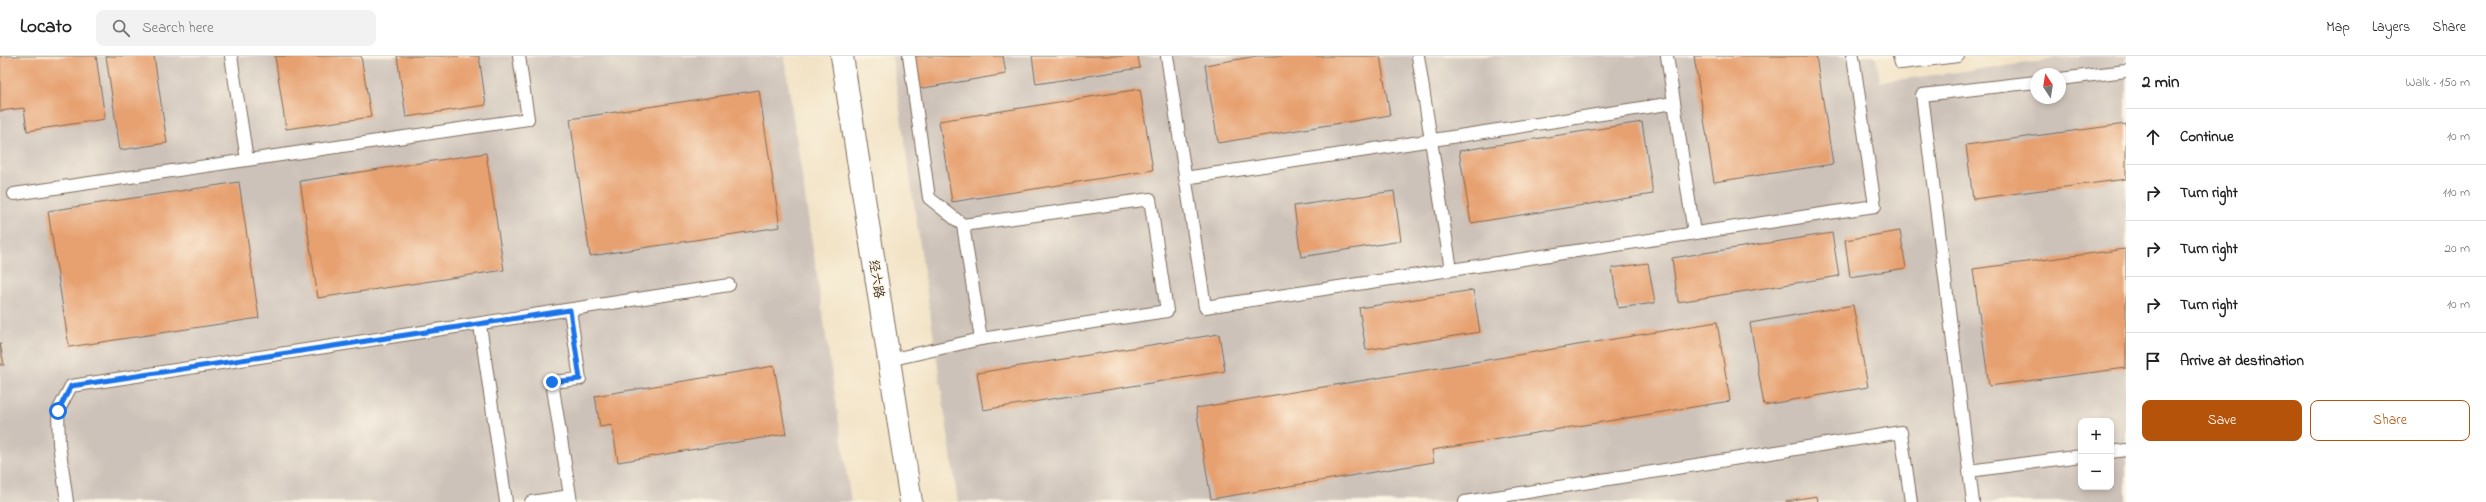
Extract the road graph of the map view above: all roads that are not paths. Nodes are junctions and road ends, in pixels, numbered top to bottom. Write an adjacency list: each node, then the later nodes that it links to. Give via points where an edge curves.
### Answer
1 (231, 56): 16 (lane)
2 (518, 56): 16 (lane, via 528,119)
3 (842, 56): 26 (street, 经六路)
4 (909, 56): 19 (lane, via 929,198)
5 (1166, 56): 17 (lane)
6 (1418, 56): 15 (lane)
7 (1667, 56): 14 (lane)
8 (1853, 56): 20 (lane, via 1875,206)
9 (1899, 56): 10 (lane, via 1901,63)
10 (1958, 56)
11 (2126, 71): 12 (lane)
12 (2066, 78)
13 (2030, 83): 30 (lane, via 1922,96)
14 (1674, 103): 15 (lane); 20 (lane)
15 (1431, 140): 17 (lane); 21 (lane)
16 (247, 160): 18 (lane)
17 (1185, 178): 21 (lane, via 1205,307)
18 (14, 194)
19 (963, 225): 25 (lane); 25 (lane, via 1150,199 1167,311)
20 (1694, 233): 21 (lane)
21 (1451, 270)
22 (729, 285): 23 (lane)
23 (570, 310): 24 (lane); 31 (lane, via 580,379 552,382)
24 (480, 325): 33 (lane, via 71,386 58,411 59,444); 34 (lane)
25 (981, 339): 26 (lane)
26 (889, 360): 32 (street, 经六路)
27 (2126, 450): 28 (lane)
28 (2114, 452)
29 (2078, 456): 30 (lane)
30 (1969, 470): 38 (lane)
31 (571, 499): 35 (lane)
32 (908, 501)
33 (67, 502)
34 (506, 502)
35 (531, 502)
36 (1465, 502): 37 (lane, via 1901,432)
37 (1911, 502)
38 (1973, 502)

